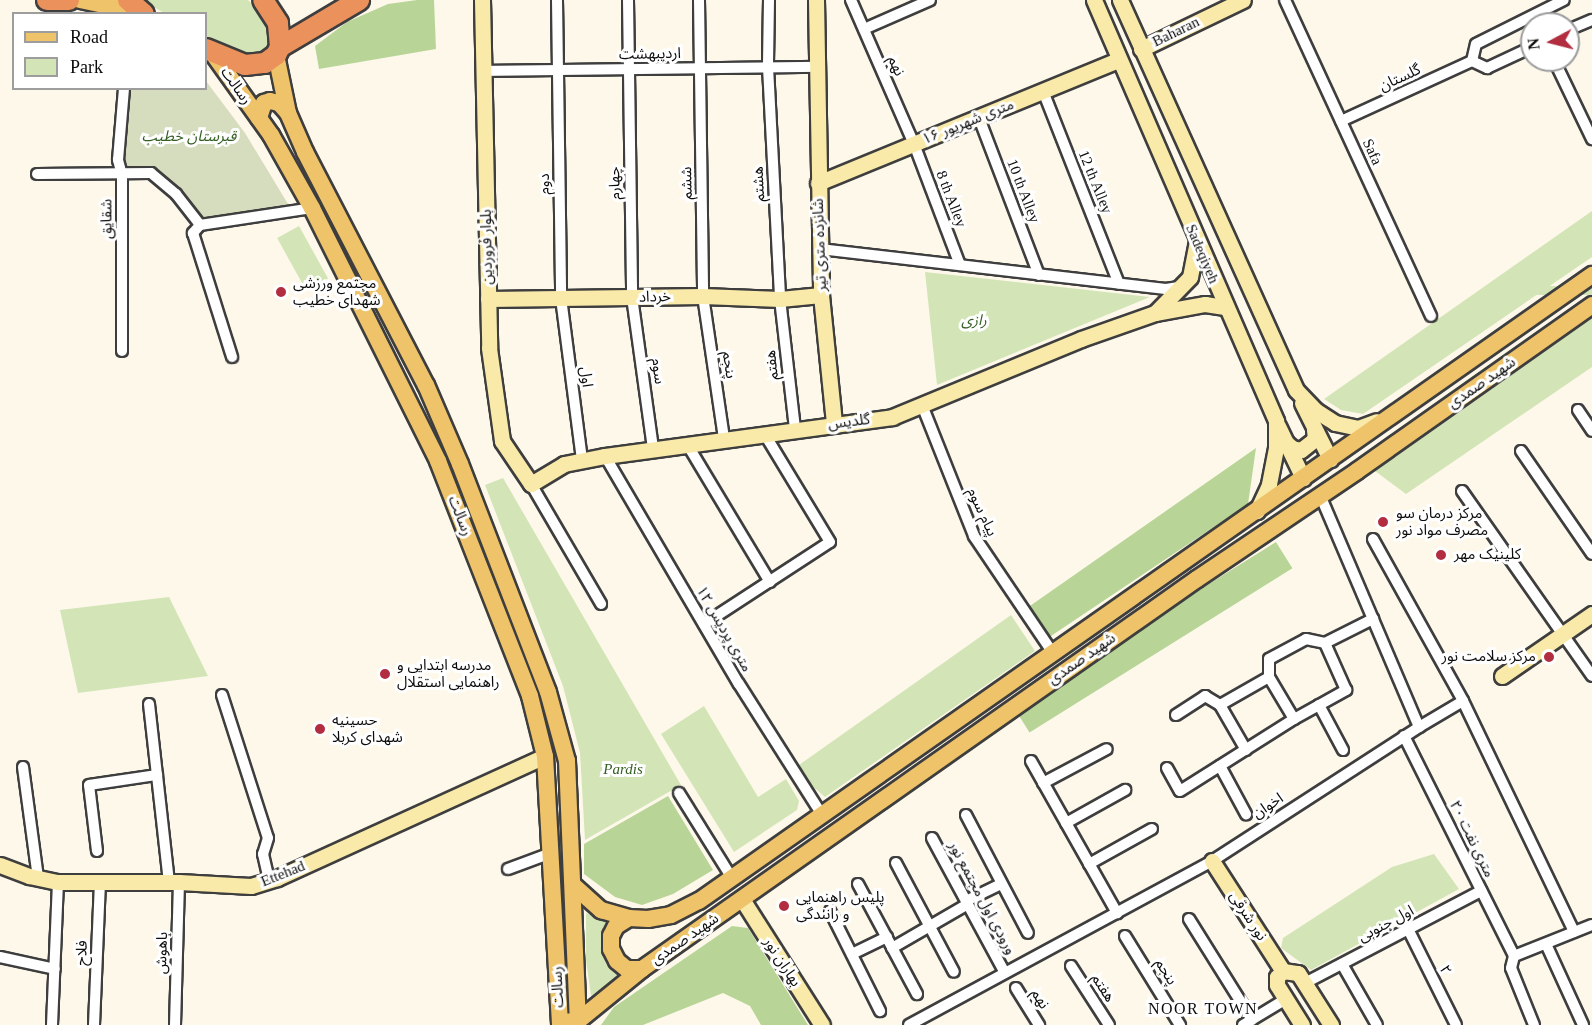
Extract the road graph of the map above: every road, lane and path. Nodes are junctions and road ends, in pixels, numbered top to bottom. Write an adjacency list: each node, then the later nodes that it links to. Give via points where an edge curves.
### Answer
1 (47, 0): 2 (highway)
2 (69, 0)
3 (80, 0): 20 (main road)
4 (128, 0): 21 (highway)
5 (263, 0): 24 (highway, via 278,23)
6 (359, 0): 24 (highway)
7 (482, 0): 34 (street, بلوار فروردین)
8 (557, 0): 33 (street)
9 (628, 0): 32 (street)
10 (699, 0): 31 (street)
11 (769, 0): 29 (street)
12 (816, 0): 30 (street, شانزده متری تیر)
13 (851, 0): 22 (street, نهم)
14 (930, 0): 22 (street)
15 (1094, 0): 27 (street, Sadeqiyeh)
16 (1285, 0): 41 (street, Safa)
17 (1564, 0): 28 (street, via 1476,44)
18 (1235, 2): 23 (street, Baharan)
19 (1123, 3): 23 (street, Sadeqiyeh)
20 (134, 12)
21 (141, 12)
22 (864, 29): 43 (street, نهم)
23 (1141, 49): 70 (street, Sadeqiyeh)
24 (278, 51): 25 (highway, via 266,63 245,65); 38 (main road, رسالت)
25 (210, 52): 39 (main road, رسالت)
26 (1520, 53): 28 (street, گلستان, via 1487,68)
27 (1118, 60): 37 (street, ۱۶ متری شهریور); 49 (street, Sadeqiyeh)
28 (1472, 61): 41 (street, گلستان)
29 (768, 67): 30 (street, اردیبهشت); 31 (street, اردیبهشت); 61 (street, هشتم)
30 (817, 67): 46 (street, شانزده متری تیر)
31 (700, 68): 32 (street, اردیبهشت); 57 (street, ششم)
32 (628, 69): 33 (street, اردیبهشت); 58 (street, چهارم)
33 (560, 70): 34 (street, اردیبهشت); 59 (street, دوم)
34 (483, 71): 60 (street, بلوار فروردین)
35 (1560, 72): 42 (street)
36 (124, 90): 45 (street, شقایق, via 118,160)
37 (1043, 91): 40 (street, ۱۶ متری شهریور); 54 (street, 12 th Alley)
38 (288, 113): 39 (main road, via 279,103 270,101 264,103); 152 (main road, رسالت, via 426,386 535,655 567,761)
39 (259, 118): 47 (main road, رسالت)
40 (979, 118): 43 (street, ۱۶ متری شهریور); 52 (street, 10 th Alley)
41 (1341, 121): 65 (street, Safa)
42 (1592, 140)
43 (914, 144): 46 (street, ۱۶ متری شهریور); 51 (street, 8 th Alley)
44 (37, 174): 45 (street)
45 (122, 175): 48 (street, via 151,173 176,194); 67 (street, شقایق)
46 (818, 183): 50 (street, شانزده متری تیر)
47 (312, 208): 48 (street); 121 (main road, رسالت, via 438,461 530,696)
48 (200, 225): 68 (street, via 193,233)
49 (1197, 242): 55 (street, via 1191,277); 63 (street, Sadeqiyeh)
50 (820, 249): 51 (street); 56 (street, شانزده متری تیر)
51 (960, 265): 52 (street)
52 (1039, 275): 54 (street)
53 (1592, 275): 66 (main road, شهید صمدی)
54 (1119, 284): 55 (street, via 1166,290)
55 (1182, 286): 64 (street)
56 (821, 295): 61 (street, خرداد); 75 (street, شانزده متری تیر)
57 (704, 296): 58 (street, خرداد); 61 (street, خرداد); 80 (street, پنجم)
58 (632, 297): 59 (street, خرداد); 83 (street, سوم)
59 (561, 298): 60 (street, خرداد); 87 (street, اول)
60 (488, 299): 89 (street, بلوار فروردین, via 489,348 502,441)
61 (780, 299): 76 (street, هفتم)
62 (1592, 305): 69 (main road, شهید صمدی)
63 (1225, 307): 64 (street, گلدیس, via 1205,304); 74 (street, Sadeqiyeh)
64 (1155, 313): 71 (street, گلدیس)
65 (1431, 316)
66 (1490, 345): 69 (main road); 73 (main road, شهید صمدی)
67 (122, 351)
68 (232, 357)
69 (1505, 367): 91 (main road, شهید صمدی)
70 (1296, 390): 73 (street, Sadeqiyeh, via 1335,423 1358,428); 77 (street)
71 (922, 405): 75 (street, گلدیس, via 892,417); 102 (street, پیام سوم, via 974,536)
72 (1578, 410): 78 (street)
73 (1386, 418): 86 (main road, شهید صمدی)
74 (1276, 421): 81 (street); 92 (street, Sadeqiyeh, via 1269,485)
75 (834, 423): 76 (street, گلدیس)
76 (795, 429): 79 (street, گلدیس)
77 (1314, 429): 81 (street, via 1315,439 1300,450); 86 (street)
78 (1592, 431)
79 (764, 433): 80 (street, گلدیس); 95 (street, via 830,542)
80 (724, 439): 82 (street, گلدیس)
81 (1284, 441): 88 (street)
82 (687, 444): 83 (street, گلدیس); 95 (street)
83 (653, 449): 85 (street, گلدیس)
84 (1521, 451): 94 (street)
85 (605, 456): 87 (street, گلدیس); 99 (street, ۱۲ متری پردیس)
86 (1330, 459): 88 (main road, شهید صمدی)
87 (582, 460): 89 (street, گلدیس, via 564,464)
88 (1303, 478): 92 (main road, شهید صمدی)
89 (531, 484): 96 (street)
90 (1462, 491): 100 (street)
91 (1320, 495): 98 (street); 115 (main road, شهید صمدی)
92 (1257, 511): 102 (main road, شهید صمدی)
93 (1373, 539): 107 (street)
94 (1592, 554)
95 (770, 582): 99 (street)
96 (601, 604)
97 (1592, 615): 100 (street)
98 (1373, 619): 101 (street); 114 (street)
99 (704, 624): 132 (street, ۱۲ متری پردیس)
100 (1563, 635): 103 (street); 104 (street)
101 (1325, 643): 105 (street, via 1306,639 1269,659); 110 (street, via 1346,690)
102 (1053, 653): 112 (main road, شهید صمدی)
103 (1502, 676)
104 (1592, 676)
105 (1269, 677): 109 (street); 113 (street)
106 (222, 695): 146 (street, via 268,838 263,854)
107 (1463, 700): 114 (street, اخوان); 163 (street)
108 (149, 704): 127 (street, باهوش)
109 (1220, 705): 111 (street, via 1205,696); 119 (street)
110 (1319, 705): 113 (street); 120 (street)
111 (1176, 715)
112 (958, 719): 115 (main road, via 955,729 960,736); 117 (main road, شهید صمدی)
113 (1294, 719): 119 (street)
114 (1419, 727): 116 (street, اخوان)
115 (974, 736): 122 (main road, شهید صمدی)
116 (1404, 736): 139 (street, اخوان); 153 (street, ۲۰ متری نفت)
117 (928, 740): 122 (main road, via 943,745); 132 (main road, شهید صمدی)
118 (1107, 749): 128 (street)
119 (1246, 750): 124 (street)
120 (1343, 750)
121 (546, 756): 138 (main road, رسالت); 146 (street, Ettehad)
122 (941, 759): 154 (main road, شهید صمدی)
123 (1030, 760): 128 (street)
124 (1220, 766): 126 (street, via 1180,791); 131 (street)
125 (23, 767): 144 (street)
126 (1167, 768)
127 (157, 775): 137 (street, via 89,785); 149 (street, باهوش)
128 (1043, 783): 134 (street)
129 (1125, 790): 134 (street)
130 (679, 794): 145 (street)
131 (1246, 814)
132 (822, 815): 145 (main road, شهید صمدی)
133 (966, 815): 151 (street)
134 (1066, 823): 141 (street)
135 (1152, 829): 141 (street)
136 (932, 838): 155 (street, ورودی اول مجتمع نور)
137 (97, 851)
138 (551, 853): 143 (street); 186 (main road, رسالت)
139 (1212, 861): 157 (street, اخوان); 175 (street, نور شرقی)
140 (896, 863): 161 (street)
141 (1089, 864): 157 (street)
142 (1, 869): 144 (street, Ettehad)
143 (508, 869)
144 (38, 878): 147 (street, Ettehad)
145 (732, 878): 158 (main road, شهید صمدی, via 671,915)
146 (269, 880): 149 (street, Ettehad, via 251,886)
147 (58, 882): 148 (street, Ettehad); 173 (street)
148 (100, 882): 149 (street, Ettehad); 188 (street, فلاح)
149 (174, 882): 189 (street, باهوش)
150 (858, 884): 166 (street)
151 (1001, 884): 155 (street); 164 (street)
152 (573, 885): 158 (main road, شهید صمدی, via 601,910); 185 (main road, رسالت)
153 (1481, 891): 162 (street, اول جنوبی); 169 (street, ۲۰ متری نفت)
154 (742, 899): 174 (main road, شهید صمدی); 190 (street, بهاران نور)
155 (967, 903): 161 (street); 177 (street, ورودی اول مجتمع نور)
156 (830, 911): 168 (street)
157 (1117, 913): 177 (street, اخوان)
158 (629, 918): 174 (main road, via 616,926 611,949 627,969)
159 (1189, 919): 184 (street)
160 (1592, 925): 163 (street)
161 (930, 926): 166 (street); 176 (street)
162 (1408, 929): 171 (street, اول جنوبی); 198 (street, ۲)
163 (1574, 932): 167 (street)
164 (1028, 933)
165 (1125, 936): 194 (street, پنجم)
166 (889, 943): 168 (street); 180 (street)
167 (1546, 944): 169 (street); 200 (street)
168 (852, 954): 182 (street)
169 (1514, 956): 199 (street, ۲۰ متری نفت, via 1511,968)
170 (0, 957): 173 (street)
171 (1342, 964): 178 (street, اول جنوبی); 197 (street)
172 (1071, 966): 193 (street, هفتم)
173 (55, 969): 187 (street)
174 (642, 969): 185 (main road, شهید صمدی)
175 (1283, 971): 178 (street, نور شرقی, via 1298,973); 181 (street, نور شرقی, via 1277,977 1277,985)
176 (954, 972)
177 (1005, 973): 183 (street, اخوان)
178 (1305, 983): 196 (street)
179 (1016, 988): 192 (street, نهم)
180 (917, 994)
181 (1286, 999): 184 (street); 195 (street, نور شرقی)
182 (880, 1011)
183 (926, 1021): 191 (street, اخوان)
184 (1247, 1022)
185 (578, 1023): 186 (main road)
186 (560, 1024)
187 (52, 1025)
188 (94, 1025)
189 (175, 1025)
190 (822, 1025)
191 (909, 1025)
192 (1040, 1025)
193 (1109, 1025)
194 (1180, 1025)
195 (1302, 1025)
196 (1330, 1025)
197 (1377, 1025)
198 (1456, 1025)
199 (1534, 1025)
200 (1583, 1025)

